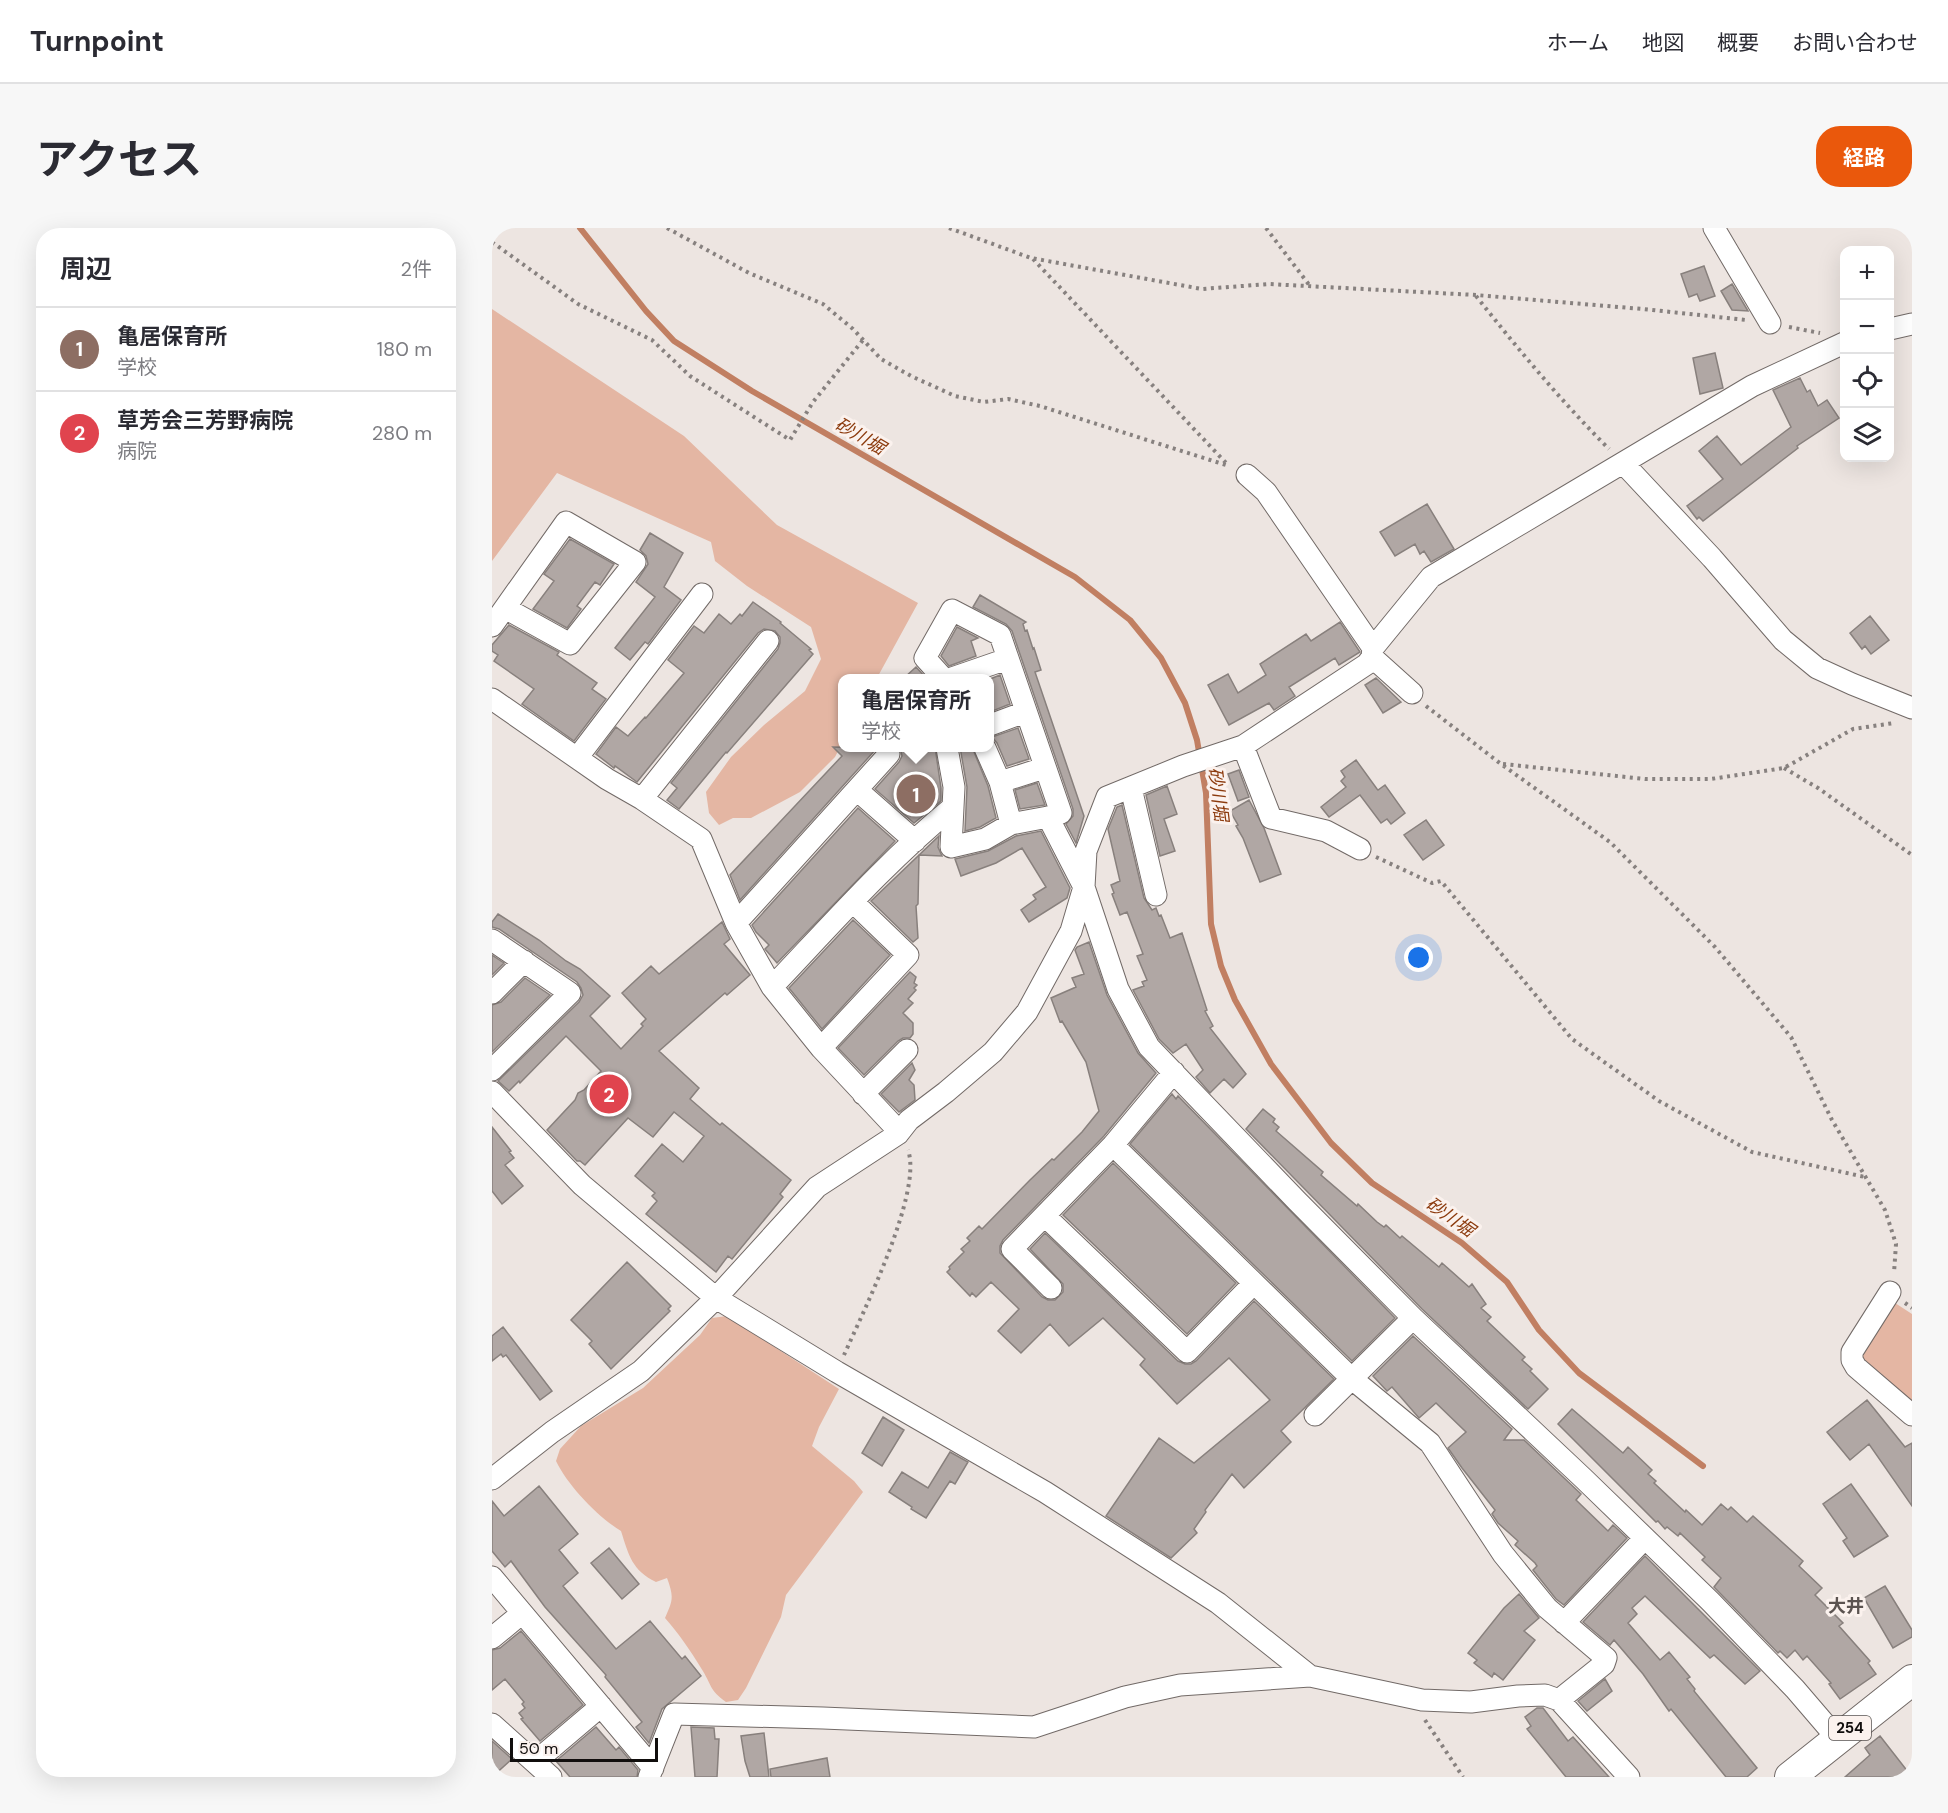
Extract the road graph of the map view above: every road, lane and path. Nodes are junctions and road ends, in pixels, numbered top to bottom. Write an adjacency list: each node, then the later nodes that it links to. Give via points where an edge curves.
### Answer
1 (667, 228): 13 (path, via 749,273 824,304)
2 (949, 228): 6 (path)
3 (1266, 228): 7 (path)
4 (1714, 228): 9 (street)
5 (492, 242): 13 (path, via 578,304 652,340 690,376 790,440 813,402)
6 (1032, 258): 7 (path, via 1202,289 1269,284); 16 (path)
7 (1311, 286): 8 (path)
8 (1476, 295): 9 (path); 15 (path, via 1574,414)
9 (1770, 323): 12 (path)
10 (1912, 324): 11 (street)
11 (1894, 328)
12 (1840, 337)
13 (864, 340): 16 (path, via 881,359 955,396 984,402 1008,399 1040,406)
14 (1840, 345): 15 (street, via 1752,386)
15 (1624, 464): 21 (street, via 1431,577); 27 (street, via 1783,640 1817,668)
16 (1238, 471): 21 (street, via 1266,492)
17 (702, 594): 35 (street)
18 (505, 608): 18 (street, via 566,522 635,562 570,644); 19 (street)
19 (492, 626)
20 (768, 641): 42 (street)
21 (1373, 652): 25 (street); 31 (street, via 1367,664)
22 (1007, 659): 23 (street, via 1000,635 952,610 925,658); 24 (street); 28 (street)
23 (939, 674)
24 (964, 674)
25 (1412, 693): 36 (path)
26 (492, 699): 35 (street)
27 (1912, 708)
28 (1025, 712): 30 (street); 37 (street)
29 (1896, 723): 38 (path, via 1853,729)
30 (994, 724)
31 (1244, 746): 40 (street); 47 (street, via 1271,818 1326,831)
32 (948, 752): 43 (street)
33 (988, 752): 39 (street)
34 (889, 754): 41 (street)
35 (577, 758): 42 (street)
36 (1501, 764): 38 (path, via 1646,779 1712,778); 65 (path, via 1610,842 1714,947 1791,1037)
37 (1044, 768): 39 (street); 44 (street, via 1061,813)
38 (1784, 768): 48 (path)
39 (1000, 782): 45 (street)
40 (1131, 788): 49 (street, via 1107,797 1086,851); 50 (street)
41 (857, 790): 46 (street); 52 (street)
42 (642, 799): 52 (street, via 701,840)
43 (953, 807): 45 (street, via 951,848 985,838); 46 (street)
44 (1048, 817): 45 (street); 49 (street)
45 (1011, 824)
46 (915, 841): 51 (street)
47 (1360, 849): 65 (path, via 1432,883 1441,881 1572,1040 1659,1101 1752,1152)
48 (1912, 855)
49 (1084, 887): 60 (street, via 1118,989 1149,1047); 63 (street, via 1071,931 1027,1012 993,1052 909,1120)
50 (1156, 895)
51 (853, 902): 55 (street); 57 (street, via 908,956)
52 (736, 923): 55 (street)
53 (492, 940): 54 (street)
54 (524, 961): 56 (street); 59 (street, via 570,993)
55 (772, 987): 57 (street)
56 (492, 993)
57 (821, 1048): 62 (street)
58 (907, 1050): 62 (street)
59 (492, 1070)
60 (1174, 1072): 64 (street); 71 (street)
61 (492, 1092): 70 (street, via 582,1185)
62 (863, 1094): 63 (street)
63 (898, 1134): 70 (street, via 817,1187); 72 (path, via 911,1159 903,1209 889,1253)
64 (1113, 1145): 66 (street); 67 (street)
65 (1865, 1177): 69 (path, via 1886,1210 1896,1244)
66 (1045, 1216): 67 (street, via 1187,1352); 68 (street, via 1012,1249)
67 (1254, 1283): 73 (street)
68 (1051, 1288)
69 (1890, 1292): 75 (street, via 1852,1352 1852,1360)
70 (716, 1298): 72 (street); 76 (street, via 641,1371)
71 (1413, 1318): 73 (street); 77 (street)
72 (837, 1372): 82 (street, via 1074,1511 1218,1603)
73 (1352, 1378): 74 (street); 80 (street, via 1430,1443 1503,1554)
74 (1315, 1415)
75 (1912, 1415)
76 (492, 1479)
77 (1645, 1538): 80 (street); 88 (street, via 1795,1689)
78 (492, 1577): 79 (street)
79 (521, 1614): 81 (street); 86 (street)
80 (1564, 1623): 85 (street, via 1606,1658 1604,1664)
81 (492, 1638)
82 (1310, 1676): 84 (street); 90 (street, via 1180,1685 1034,1727 674,1714)
83 (1912, 1680): 88 (highway, 254)
84 (1422, 1700): 85 (street, via 1471,1702 1545,1695); 92 (path, via 1424,1720)
85 (1559, 1700): 93 (street)
86 (601, 1706): 89 (street); 90 (street)
87 (492, 1724): 89 (street)
88 (1837, 1738): 94 (highway, 254)
89 (535, 1762): 91 (street)
90 (651, 1773)
91 (551, 1777)
92 (1463, 1777)
93 (1629, 1777)
94 (1790, 1777)

